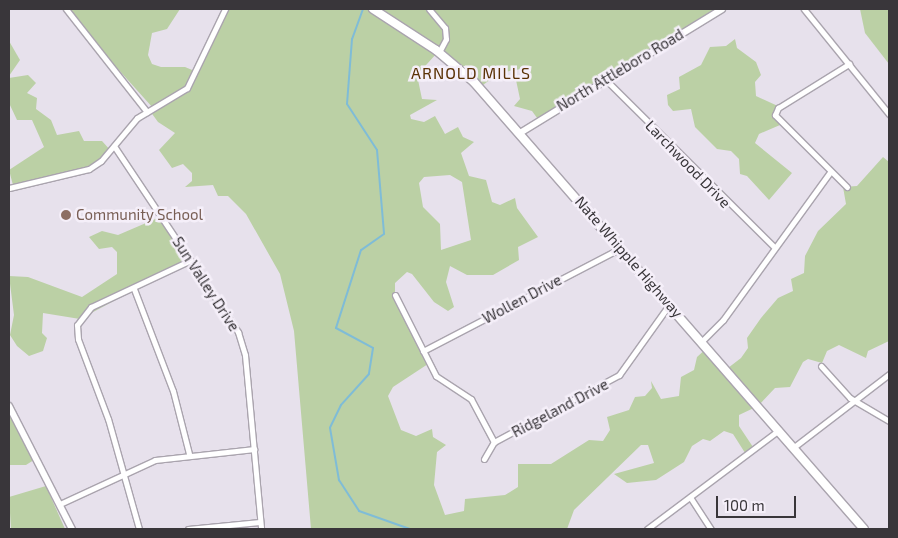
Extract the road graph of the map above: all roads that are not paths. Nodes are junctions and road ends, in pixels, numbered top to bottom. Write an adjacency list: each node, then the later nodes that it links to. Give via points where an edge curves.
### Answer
1 (66, 9): 10 (street)
2 (225, 9): 10 (street, via 191,82 176,98)
3 (373, 9): 7 (main road, Nate Whipple Highway)
4 (429, 9): 7 (street, via 445,28 446,39)
5 (722, 9): 9 (street, North Attleboro Road)
6 (804, 9): 8 (street)
7 (439, 52): 12 (main road, Nate Whipple Highway, via 474,82)
8 (849, 64): 11 (street); 14 (street, via 775,112 782,126)
9 (605, 78): 12 (street, North Attleboro Road); 17 (street, Larchwood Drive)
10 (147, 112): 13 (street)
11 (889, 114)
12 (520, 133): 18 (main road, Nate Whipple Highway)
13 (114, 146): 16 (street, via 89,169); 19 (street, Sun Valley Drive)
14 (830, 172): 15 (street); 17 (street)
15 (847, 187)
16 (9, 188)
17 (773, 246): 23 (street, via 723,320)
18 (621, 248): 22 (main road, Nate Whipple Highway); 24 (street, Wollen Drive)
19 (191, 260): 20 (street); 33 (street, Sun Valley Drive, via 232,319 243,344)
20 (134, 289): 34 (street, via 175,398); 36 (street, via 85,311 76,332)
21 (395, 295): 24 (street)
22 (670, 304): 23 (main road, Nate Whipple Highway); 31 (street, Ridgeland Drive, via 613,380)
23 (702, 341): 30 (main road, Nate Whipple Highway)
24 (423, 351): 31 (street, via 441,381 471,399)
25 (821, 366): 27 (street)
26 (889, 374): 27 (street)
27 (855, 400): 29 (street); 32 (street)
28 (9, 406): 38 (street)
29 (889, 421)
30 (779, 430): 32 (main road, Nate Whipple Highway); 37 (street)
31 (494, 442): 35 (street, Ridgeland Drive)
32 (794, 447): 46 (main road, Nate Whipple Highway)
33 (254, 449): 34 (street); 39 (street, Sun Valley Drive)
34 (188, 454): 36 (street, via 155,460)
35 (484, 459)
36 (123, 474): 38 (street); 41 (street)
37 (690, 497): 44 (street); 45 (street)
38 (62, 503): 40 (street)
39 (260, 522): 42 (street); 43 (street, Sun Valley Drive)
40 (72, 529)
41 (139, 529)
42 (188, 529)
43 (260, 529)
44 (647, 529)
45 (712, 529)
46 (864, 529)

